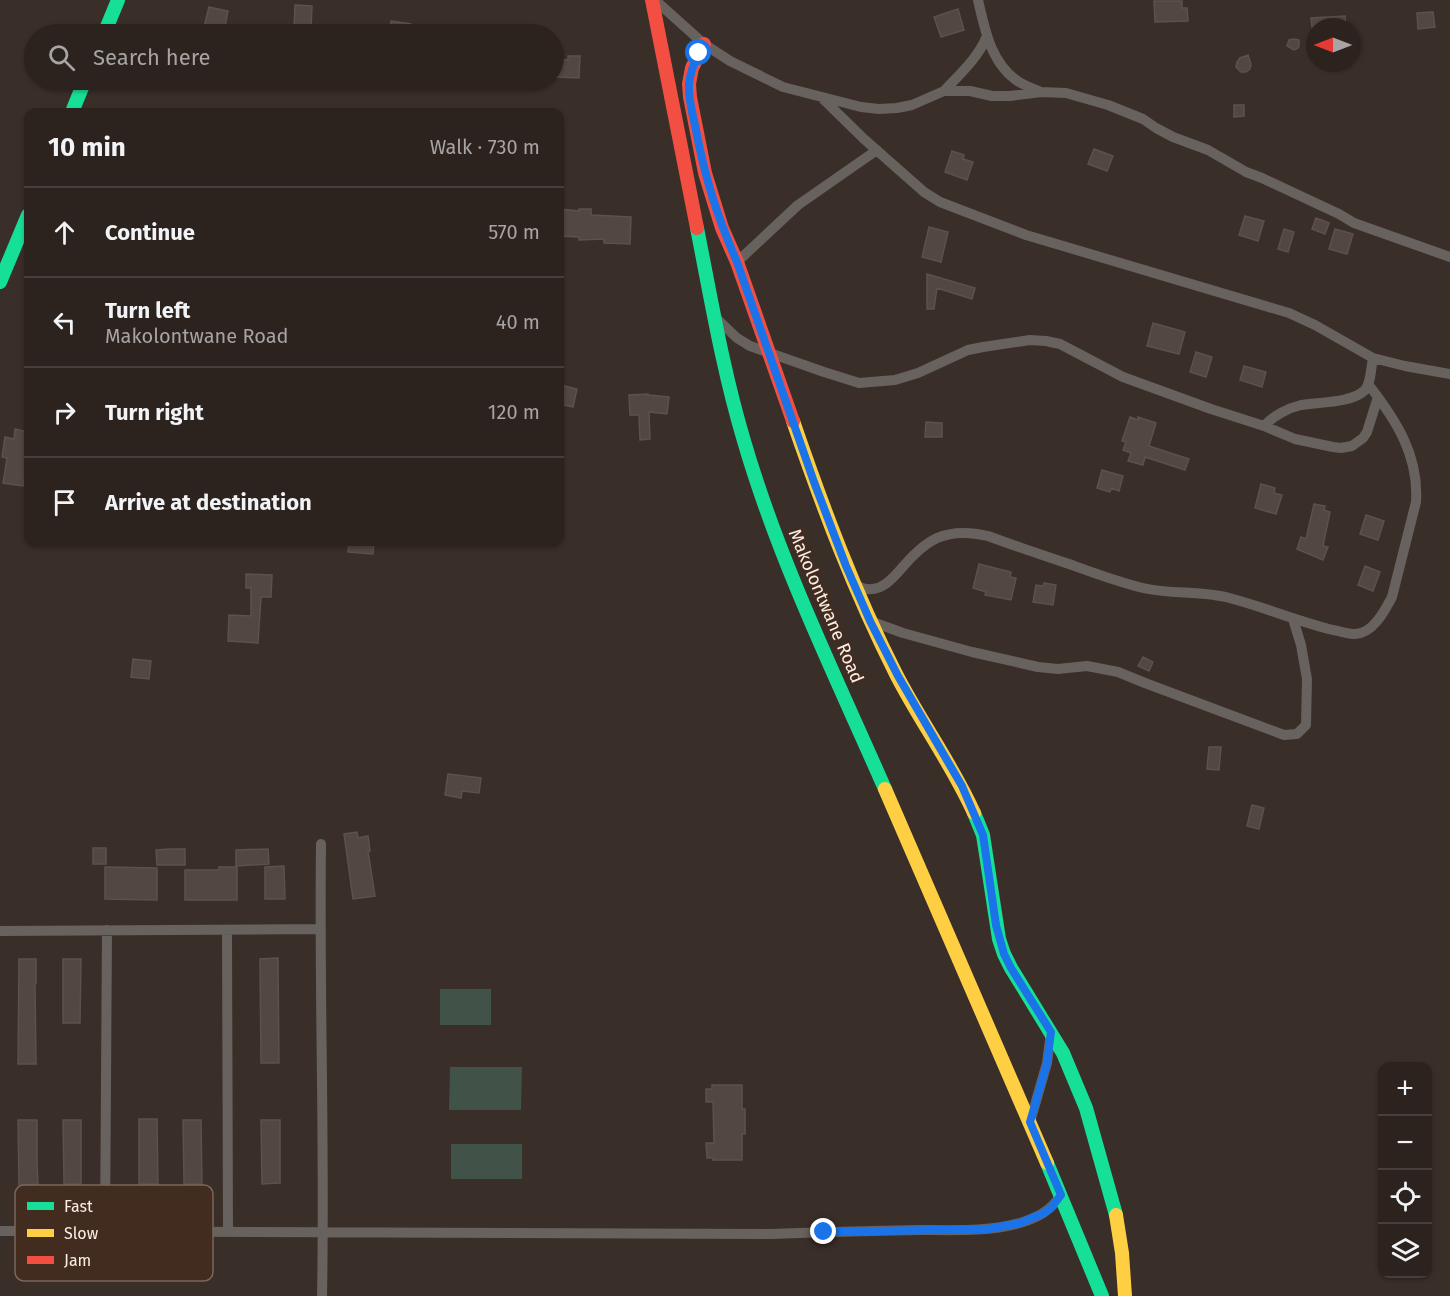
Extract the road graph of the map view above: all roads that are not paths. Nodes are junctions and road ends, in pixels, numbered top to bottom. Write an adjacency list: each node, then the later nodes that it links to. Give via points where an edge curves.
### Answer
1 (118, 0): 4 (main road)
2 (654, 0): 6 (street); 7 (main road, Makolontwane Road)
3 (978, 0): 5 (street)
4 (108, 24)
5 (987, 36): 9 (street, via 982,49); 10 (street, via 998,61 1009,74)
6 (704, 44): 11 (main road, via 692,68); 12 (street, via 755,75)
7 (667, 76): 11 (street); 19 (main road, Makolontwane Road)
8 (81, 90): 13 (main road)
9 (944, 91): 10 (street, via 992,96); 12 (street, via 912,105 879,109)
10 (1041, 92): 16 (street, via 1066,93 1117,108 1354,223)
11 (690, 97): 17 (main road, via 710,192)
12 (821, 97): 14 (street)
13 (74, 108)
14 (877, 150): 17 (street, via 798,205); 21 (street, via 940,202 1026,235 1289,313)
15 (24, 225): 18 (main road)
16 (1450, 257)
17 (737, 262): 20 (main road)
18 (0, 282)
19 (714, 317): 20 (street, via 737,338); 35 (main road, Makolontwane Road, via 744,441 803,603)
20 (770, 354): 25 (street, via 859,383 896,380 968,350 1046,341 1060,344 1123,377); 26 (main road)
21 (1372, 358): 22 (street); 23 (street)
22 (1450, 375)
23 (1368, 384): 24 (street); 25 (street, via 1352,398 1299,405)
24 (1378, 397): 25 (street, via 1367,432 1359,442 1346,448 1295,440); 27 (street, via 1407,444 1417,486 1392,597 1371,627 1355,634)
25 (1264, 426)
26 (854, 585): 27 (street, via 880,587 936,538 975,533 1126,583 1174,593 1204,592 1233,598); 28 (main road)
27 (1293, 619): 28 (street, via 1307,679 1306,725 1297,734 1284,735 1118,672 1087,666 1038,667)
28 (870, 621): 34 (main road, via 962,786 983,835 1004,954)
29 (321, 844): 30 (street)
30 (320, 929): 32 (street); 42 (street)
31 (107, 930): 32 (street); 33 (street); 36 (street)
32 (227, 930): 41 (street)
33 (0, 931)
34 (1051, 1032): 35 (street, via 1047,1063); 45 (main road, via 1086,1108 1114,1206)
35 (1030, 1122): 37 (main road, Makolontwane Road)
36 (105, 1185)
37 (1061, 1195): 42 (street, via 1044,1213 1020,1223 988,1229 772,1234); 44 (main road, Makolontwane Road)
38 (0, 1231): 39 (street)
39 (15, 1231)
40 (213, 1232): 41 (street)
41 (228, 1232): 42 (street)
42 (323, 1232): 43 (street)
43 (322, 1296)
44 (1102, 1296)
45 (1125, 1296)

